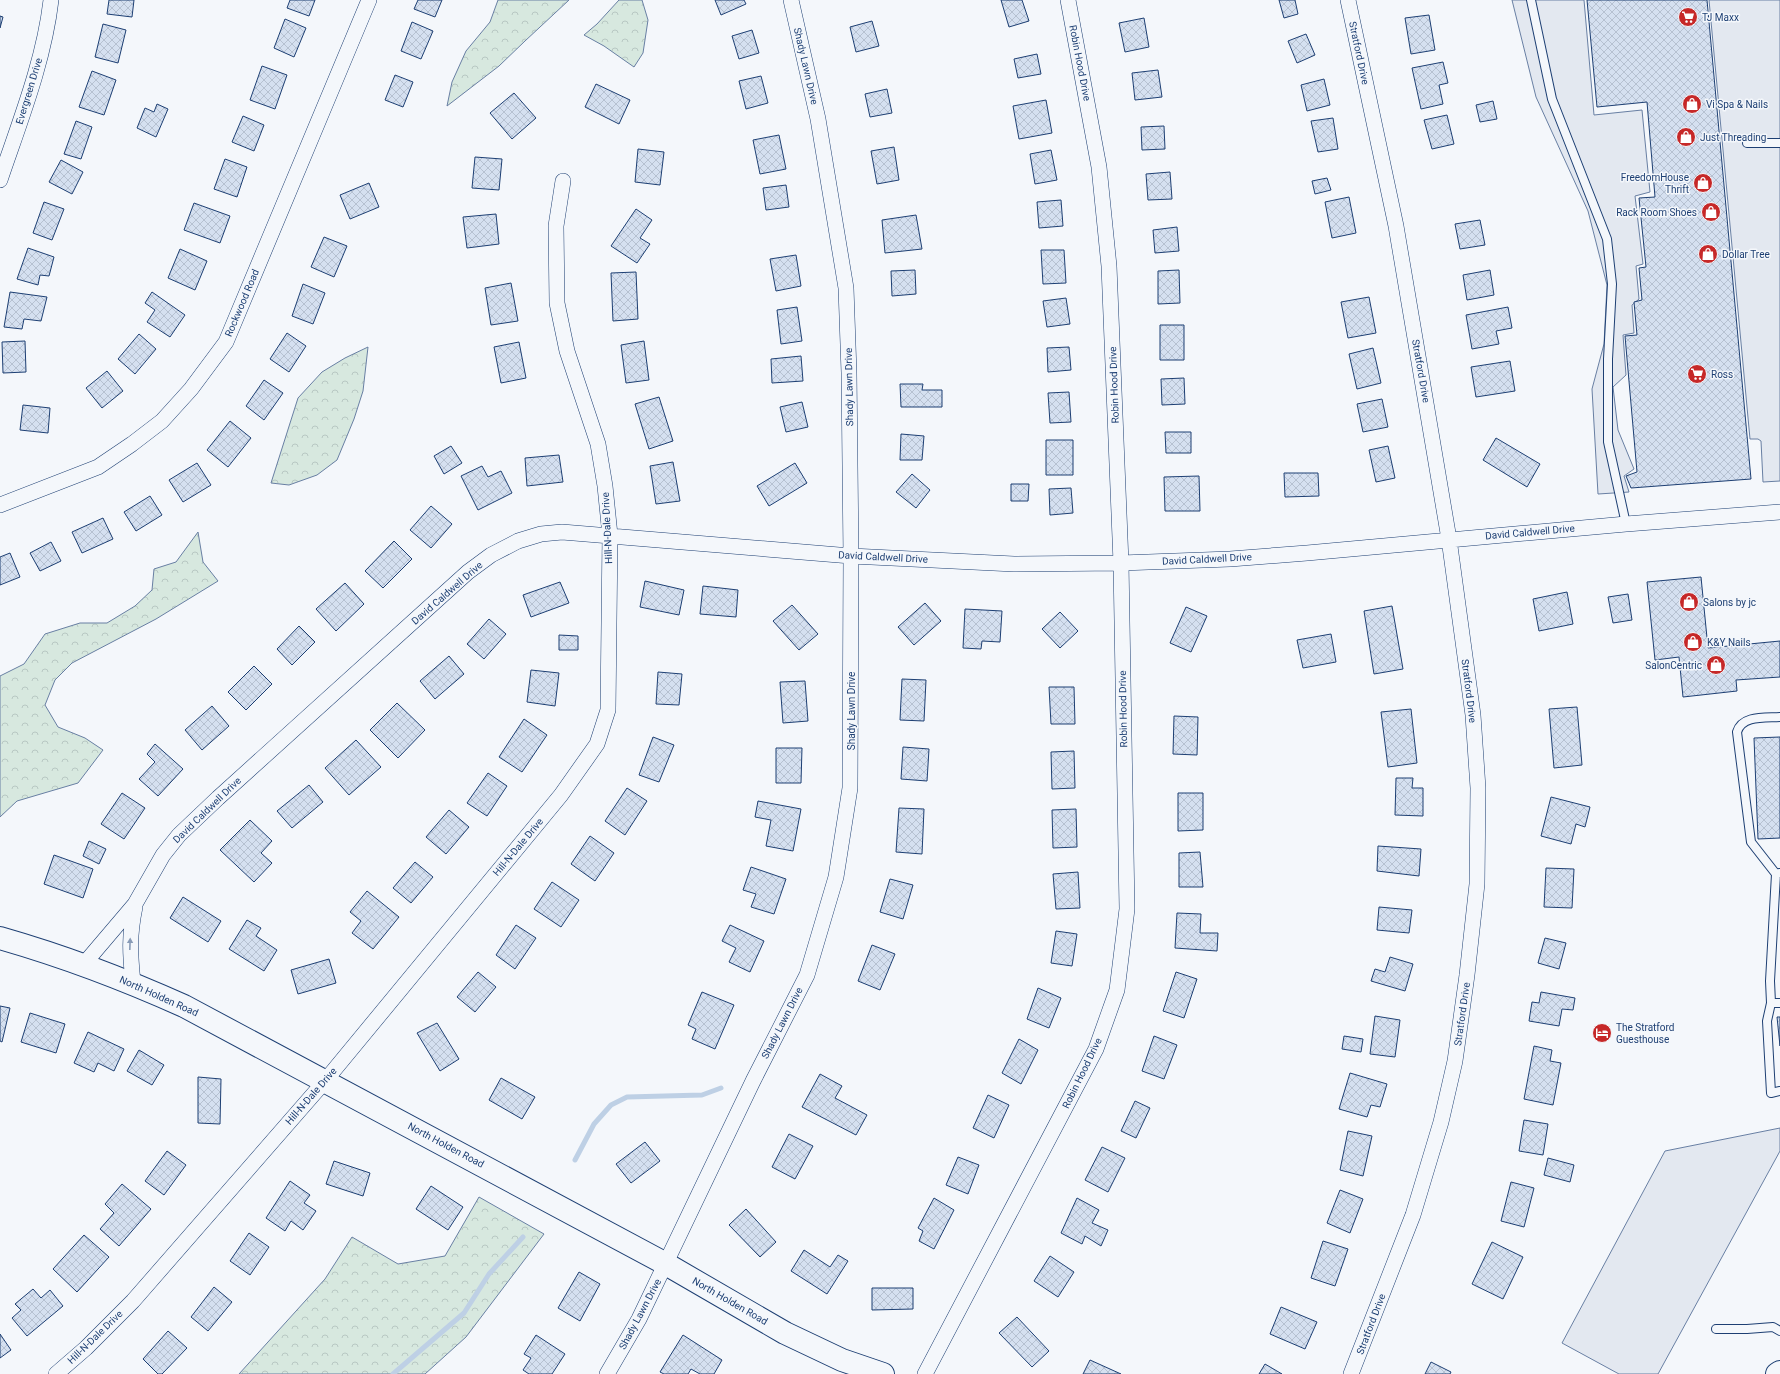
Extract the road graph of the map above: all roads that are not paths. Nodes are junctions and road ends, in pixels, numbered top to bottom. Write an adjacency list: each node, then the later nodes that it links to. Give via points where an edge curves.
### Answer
1 (51, 0): 9 (street, Evergreen Drive, via 49,20 32,86)
2 (369, 0): 11 (street, Rockwood Road, via 226,342 192,389 162,421 98,467)
3 (791, 0): 16 (street, Shady Lawn Drive, via 818,119 846,288)
4 (1068, 0): 17 (street, Robin Hood Drive, via 1099,167 1109,266)
5 (1348, 0): 15 (street, Stratford Drive, via 1396,226)
6 (1531, 0): 13 (lane, via 1552,99 1607,239 1612,284 1608,359 1608,442)
7 (1748, 143): 8 (lane)
8 (1780, 143)
9 (0, 180)
10 (563, 181): 14 (street, Hill-N-Dale Drive, via 556,226 557,303 567,352 598,444)
11 (0, 505)
12 (1780, 512): 13 (street, David Caldwell Drive)
13 (1626, 524): 15 (street, David Caldwell Drive)
14 (610, 535): 16 (street, David Caldwell Drive); 20 (street, David Caldwell Drive, via 562,532 541,534 498,551 468,572 179,835 163,855); 25 (street, Hill-N-Dale Drive, via 608,710 598,744 561,795)
15 (1449, 539): 17 (street, David Caldwell Drive, via 1230,559); 35 (street, Stratford Drive, via 1473,715 1478,788 1477,884 1467,975 1455,1061 1442,1122 1414,1215)
16 (851, 556): 17 (street, David Caldwell Drive, via 1014,564); 27 (street, Shady Lawn Drive, via 850,788 836,877 807,975 753,1081)
17 (1121, 563): 34 (street, Robin Hood Drive, via 1127,909 1117,990 1096,1049)
18 (1780, 717): 19 (lane, via 1746,720 1739,725 1737,732 1751,842)
19 (1778, 874): 24 (lane, via 1770,981)
20 (135, 904): 22 (street, David Caldwell Drive); 23 (street, David Caldwell Drive, one-way to 20, via 129,948)
21 (0, 938): 22 (main road, North Holden Road)
22 (84, 964): 23 (main road, North Holden Road)
23 (133, 983): 25 (main road, North Holden Road, via 184,1006)
24 (1776, 1003): 26 (lane, via 1767,1021 1771,1093)
25 (325, 1081): 27 (main road, North Holden Road); 31 (street, Hill-N-Dale Drive, via 133,1301)
26 (1780, 1091)
27 (666, 1264): 32 (street, Shady Lawn Drive, via 639,1319); 33 (main road, North Holden Road, via 785,1333 842,1360)
28 (1716, 1329): 29 (lane, via 1773,1327)
29 (1780, 1332)
30 (1780, 1372): 36 (main road)
31 (56, 1374)
32 (607, 1374)
33 (883, 1374)
34 (925, 1374)
35 (1351, 1374)
36 (1777, 1374)

